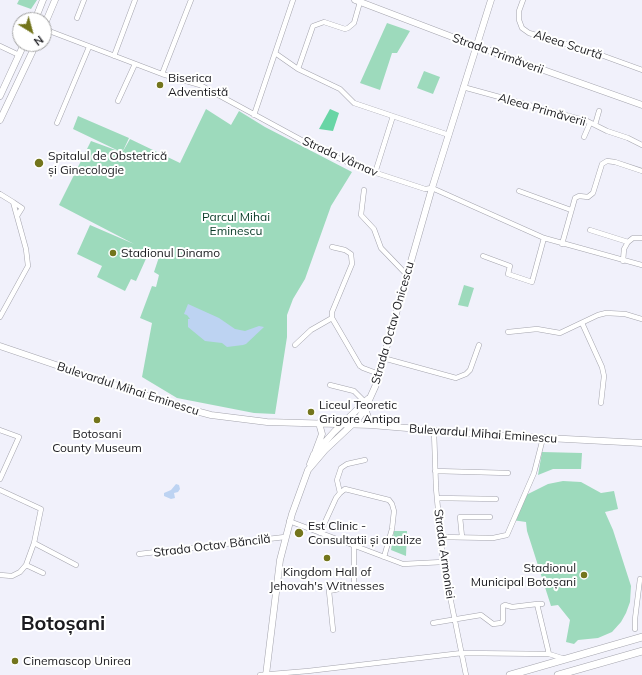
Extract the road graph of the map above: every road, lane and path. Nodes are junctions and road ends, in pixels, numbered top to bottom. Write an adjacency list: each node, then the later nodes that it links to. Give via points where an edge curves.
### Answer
1 (43, 0): 10 (main road)
2 (55, 0): 11 (main road)
3 (84, 0): 12 (street)
4 (135, 0): 21 (street)
5 (191, 0): 25 (street)
6 (293, 0): 19 (street)
7 (491, 0): 16 (main road, Strada Octav Onicescu)
8 (523, 0): 24 (street, Aleea Scurtă, via 518,20 522,28 529,33)
9 (358, 1): 16 (main road, Strada Primăverii); 23 (street, via 354,22 348,28 324,22 312,26)
10 (38, 12)
11 (50, 12)
12 (77, 18)
13 (52, 30): 15 (street, Strada Vârnav)
14 (0, 46): 20 (street)
15 (89, 46): 21 (street, Strada Vârnav); 34 (street)
16 (476, 46): 26 (main road, Strada Octav Onicescu); 29 (main road, Strada Primăverii)
17 (20, 52): 20 (main road)
18 (32, 52): 33 (main road)
19 (275, 52): 23 (street); 31 (street)
20 (19, 55): 27 (main road)
21 (114, 56): 22 (street, Strada Vârnav)
22 (135, 64): 25 (street, Strada Vârnav); 28 (street)
23 (298, 69): 32 (street, via 340,89 354,103)
24 (642, 70)
25 (162, 74): 31 (street, Strada Vârnav, via 200,85)
26 (464, 87): 35 (street, Aleea Primăverii); 36 (main road, Strada Octav Onicescu)
27 (0, 96)
28 (118, 101)
29 (642, 105)
30 (599, 111): 35 (street)
31 (254, 115): 40 (street, Strada Vârnav, via 316,148)
32 (393, 116): 36 (street); 40 (street)
33 (0, 120)
34 (57, 123)
35 (592, 124): 37 (street); 38 (street, Aleea Primăverii)
36 (449, 134): 41 (main road, Strada Octav Onicescu)
37 (584, 137)
38 (642, 145)
39 (642, 171): 46 (street, via 607,161 598,171 593,193 588,197 576,196)
40 (374, 173): 41 (street, Strada Vârnav, via 425,189)
41 (432, 188): 49 (street, Strada Vârnav); 57 (main road, Strada Octav Onicescu)
42 (364, 190): 57 (street, via 361,215 374,229 381,248)
43 (519, 191): 46 (street)
44 (0, 194): 45 (street)
45 (13, 202): 47 (street); 47 (street, via 22,208)
46 (571, 210): 52 (street)
47 (17, 216): 58 (street, via 28,266)
48 (590, 230): 51 (street)
49 (544, 238): 52 (street, Strada Vârnav); 54 (street, via 532,282 508,274 510,266)
50 (642, 238): 51 (street, via 633,238)
51 (628, 242): 55 (street, via 624,249)
52 (562, 244): 55 (street, Strada Vârnav)
53 (332, 247): 59 (street, via 351,254 352,264 332,312)
54 (482, 256)
55 (623, 261): 56 (street, Strada Vârnav)
56 (642, 265)
57 (407, 274): 66 (main road, Strada Octav Onicescu)
58 (0, 318)
59 (332, 318): 63 (street, via 311,330); 67 (street, via 360,366)
60 (642, 319): 61 (street, via 606,313 598,314)
61 (582, 324): 62 (street, via 560,333 537,329); 69 (street, via 603,372)
62 (508, 332)
63 (295, 345)
64 (479, 345): 66 (street, via 470,370 456,378)
65 (0, 346): 71 (main road, Bulevardul Mihai Eminescu, via 196,412 267,422)
66 (383, 358): 67 (main road, Strada Octav Onicescu)
67 (379, 374): 70 (main road, Strada Octav Onicescu)
68 (330, 385): 70 (street, via 354,391)
69 (601, 403)
70 (365, 405): 72 (main road); 73 (main road); 74 (main road)
71 (319, 423): 72 (main road, Bulevardul Mihai Eminescu); 79 (main road, via 322,434)
72 (340, 425): 73 (main road, Bulevardul Mihai Eminescu); 79 (main road)
73 (352, 425): 74 (main road, Bulevardul Mihai Eminescu); 81 (main road)
74 (371, 425): 76 (main road, Bulevardul Mihai Eminescu)
75 (0, 430): 84 (street, via 18,437)
76 (434, 431): 77 (main road, Bulevardul Mihai Eminescu); 82 (street, Strada Armoniei)
77 (543, 438): 78 (main road, Bulevardul Mihai Eminescu); 94 (street, via 534,473 507,535 493,538)
78 (642, 443)
79 (314, 454): 81 (main road)
80 (365, 460): 86 (street, via 340,468 337,480)
81 (308, 470): 90 (main road)
82 (435, 471): 83 (street); 87 (street, Strada Armoniei)
83 (508, 473)
84 (0, 479)
85 (0, 490): 95 (street, via 41,509)
86 (340, 493): 91 (street); 98 (street, via 345,489 355,491 389,500 392,504 392,529)
87 (437, 498): 88 (street); 93 (street, Strada Armoniei)
88 (496, 499)
89 (490, 517): 94 (street, via 460,517)
90 (289, 521): 91 (street); 92 (main road)
91 (320, 533): 96 (street)
92 (285, 537): 97 (street, Strada Octav Băncilă); 114 (main road)
93 (440, 537): 94 (street); 99 (street, Strada Armoniei)
94 (462, 537)
95 (34, 543): 100 (street); 101 (street)
96 (354, 546): 98 (street); 108 (street, via 354,586 329,591)
97 (139, 554)
98 (384, 557): 99 (street, via 403,564)
99 (443, 562): 105 (street, Strada Armoniei)
100 (26, 565): 102 (street); 103 (street, via 12,576)
101 (76, 565)
102 (43, 572)
103 (0, 575)
104 (640, 579): 107 (street)
105 (455, 620): 106 (street); 111 (street, Strada Armoniei); 112 (street, via 482,615 493,624 501,623 503,606 539,604)
106 (433, 623)
107 (636, 629)
108 (333, 630)
109 (642, 637): 113 (main road)
110 (642, 651): 117 (main road)
111 (462, 653): 112 (street); 114 (street); 115 (street, Strada Armoniei)
112 (549, 654): 113 (street)
113 (566, 659): 116 (main road)
114 (264, 675)
115 (466, 675)
116 (510, 675)
117 (558, 675)

